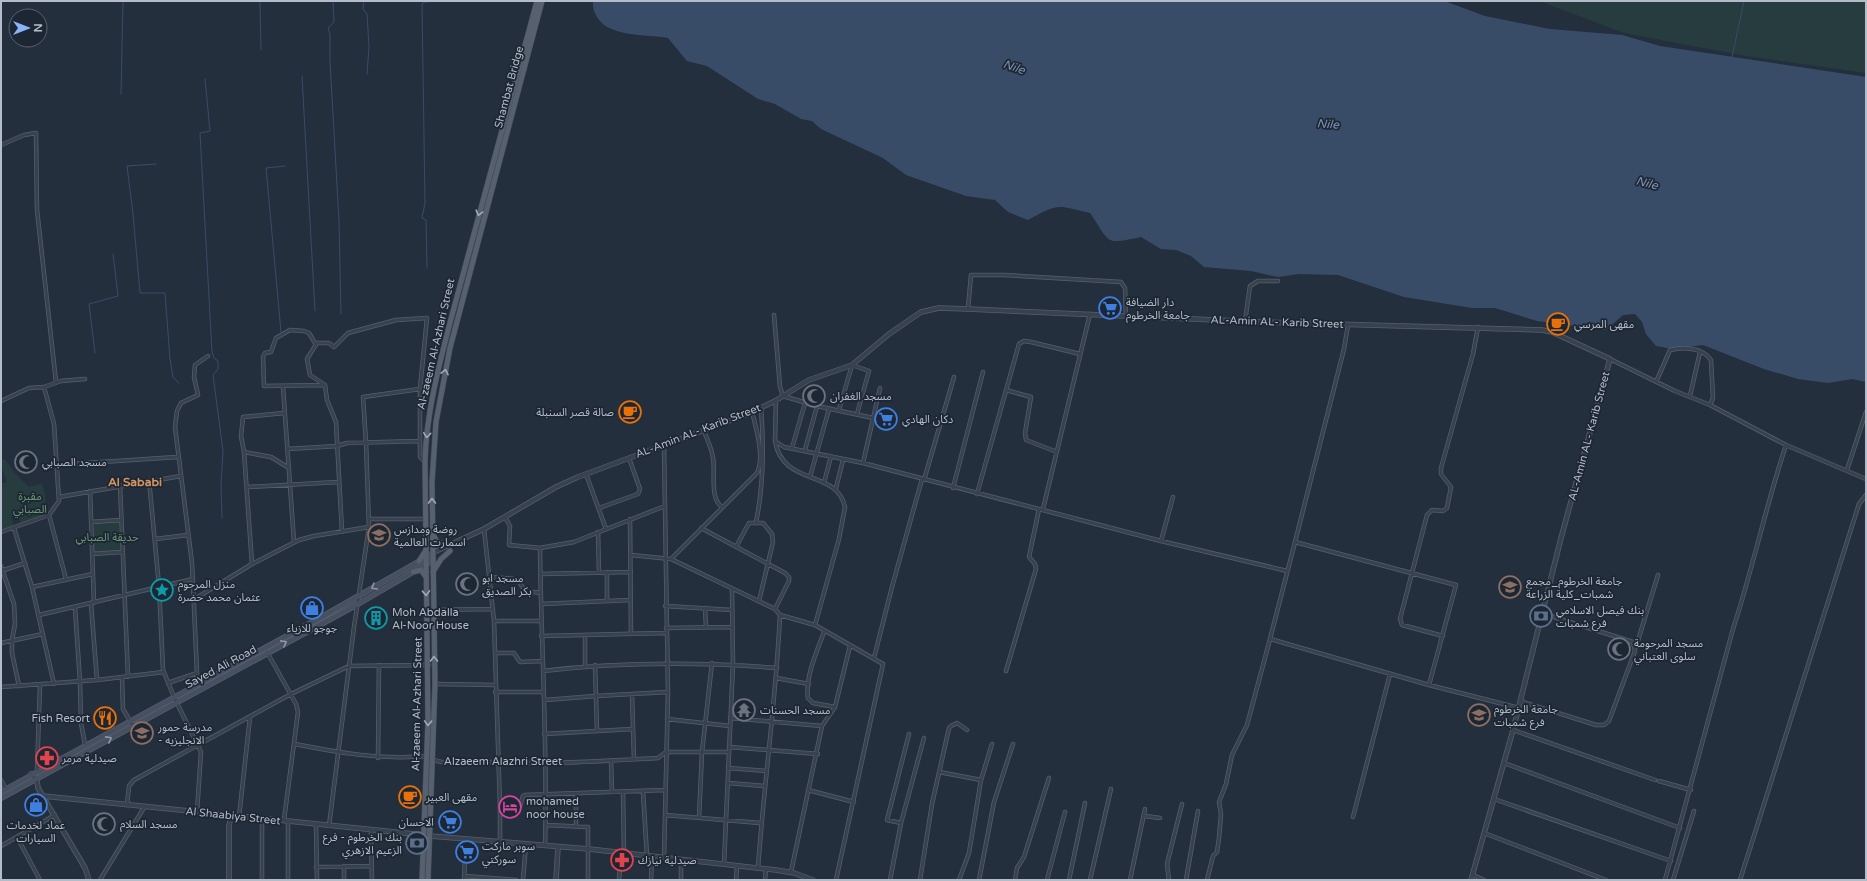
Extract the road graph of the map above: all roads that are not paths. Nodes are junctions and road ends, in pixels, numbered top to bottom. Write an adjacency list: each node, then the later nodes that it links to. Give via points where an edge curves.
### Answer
1 (537, 1): 4 (main road, Shambat Bridge)
2 (542, 1): 4 (main road, Shambat Bridge)
3 (1, 145): 22 (street, via 36,133 38,218)
4 (492, 176): 62 (main road, Al-zaeem Al-Azhari Street, one-way to 62, via 440,360 429,421); 98 (main road, Al-zaeem Al-Azhari Street, one-way to 4, via 432,458 441,389)
5 (1278, 281): 10 (street, via 1258,281 1250,286)
6 (968, 309): 7 (street, AL-Amin AL- Karib Street); 9 (street, via 971,275 1005,275 1121,282 1125,288); 18 (street, AL-Amin AL- Karib Street, via 939,308 921,312 889,334)
7 (1090, 314): 9 (street, AL-Amin AL- Karib Street); 15 (street)
8 (774, 315): 30 (street)
9 (1126, 316): 10 (street, AL-Amin AL- Karib Street)
10 (1245, 321): 11 (street, AL-Amin AL- Karib Street)
11 (1348, 325): 12 (street, AL-Amin AL- Karib Street); 111 (street)
12 (1478, 327): 17 (street, AL-Amin AL- Karib Street, via 1548,331); 138 (street, via 1473,354 1441,468 1441,474 1451,487 1447,508 1429,511)
13 (317, 343): 24 (street, via 307,359 310,375); 26 (street, via 313,342 309,333 300,329 285,332 276,338 270,352 265,353 263,357 264,386); 28 (street, via 329,343 334,346 348,333 396,320 425,317 428,320)
14 (1700, 352): 23 (street, via 1690,348 1670,350); 31 (street); 35 (street, via 1711,360 1713,398)
15 (1080, 354): 29 (street, via 1021,342); 57 (street)
16 (208, 356): 59 (street, via 198,362 194,369 197,396 183,401 177,411 175,427)
17 (1610, 358): 23 (street); 167 (street, AL-Amin AL- Karib Street)
18 (852, 365): 30 (street, AL-Amin AL- Karib Street, via 809,380); 39 (street); 43 (street, via 869,371)
19 (983, 372): 79 (street)
20 (954, 377): 72 (street)
21 (85, 379): 22 (street)
22 (56, 382): 25 (street)
23 (1656, 382): 31 (street)
24 (325, 385): 26 (street); 50 (street, via 327,400 336,422)
25 (44, 387): 33 (street, via 30,388); 64 (street, via 54,424)
26 (283, 387): 42 (street)
27 (880, 388): 44 (street)
28 (420, 389): 46 (street); 48 (street, via 363,397)
29 (1006, 390): 57 (street, via 1031,397 1026,440); 81 (street)
30 (783, 396): 32 (street, AL-Amin AL- Karib Street); 34 (street)
31 (1690, 396): 35 (street)
32 (776, 400): 37 (street, AL-Amin AL- Karib Street); 47 (street)
33 (1, 401)
34 (805, 403): 36 (street); 52 (street)
35 (1710, 405): 49 (street)
36 (817, 406): 38 (street); 54 (street)
37 (761, 407): 40 (street, AL-Amin AL- Karib Street); 97 (street, via 763,469)
38 (829, 409): 39 (street); 56 (street)
39 (839, 410): 43 (street)
40 (752, 412): 45 (street, AL-Amin AL- Karib Street); 86 (street, via 758,440 758,470)
41 (1866, 412): 66 (street)
42 (284, 413): 53 (street); 55 (street, via 243,417 241,436)
43 (857, 414): 44 (street)
44 (873, 418): 63 (street)
45 (704, 431): 51 (street, AL-Amin AL- Karib Street); 86 (street, via 713,457 715,497 718,505)
46 (420, 441): 48 (street); 62 (street, via 420,457)
47 (775, 441): 52 (street, via 784,447); 69 (street, via 777,449 791,468)
48 (366, 443): 50 (street, via 347,443); 92 (street)
49 (1786, 445): 66 (street); 285 (street, via 1733,629)
50 (338, 446): 53 (street); 73 (street)
51 (664, 446): 60 (street, AL-Amin AL- Karib Street); 85 (street)
52 (792, 448): 54 (street)
53 (288, 449): 65 (street)
54 (805, 450): 56 (street)
55 (244, 452): 65 (street, via 271,457); 77 (street)
56 (817, 452): 58 (street); 69 (street)
57 (1057, 452): 89 (street)
58 (831, 456): 61 (street); 74 (street)
59 (178, 457): 64 (street); 68 (street)
60 (629, 458): 67 (street, AL-Amin AL- Karib Street); 87 (street, via 640,489 638,494)
61 (843, 460): 63 (street); 78 (street)
62 (425, 462): 93 (main road, Al-zaeem Al-Azhari Street)
63 (863, 463): 72 (street)
64 (56, 466): 83 (street)
65 (289, 468): 76 (street)
66 (1847, 470): 70 (street)
67 (586, 474): 87 (street); 91 (street, AL-Amin AL- Karib Street, via 556,487)
68 (181, 476): 71 (street); 107 (street)
69 (810, 477): 74 (street)
70 (1866, 478)
71 (149, 480): 75 (street); 108 (street)
72 (923, 480): 79 (street); 190 (street)
73 (338, 482): 76 (street); 105 (street)
74 (824, 483): 78 (street)
75 (120, 485): 80 (street); 95 (street)
76 (291, 485): 77 (street); 110 (street)
77 (248, 487): 128 (street, via 248,528)
78 (836, 488): 172 (street, via 845,507 840,539)
79 (953, 488): 81 (street)
80 (90, 491): 83 (street); 96 (street)
81 (977, 494): 88 (street)
82 (1866, 495): 391 (street, via 1859,504 1833,581)
83 (59, 497): 90 (street, via 57,505)
84 (1173, 497): 109 (street)
85 (665, 506): 94 (street); 123 (street)
86 (722, 507): 101 (street)
87 (598, 508): 103 (street)
88 (1039, 509): 89 (street); 202 (street, via 1029,557 1036,569)
89 (1043, 509): 109 (street)
90 (49, 515): 100 (street); 146 (street)
91 (505, 517): 102 (street, AL-Amin AL- Karib Street); 116 (street, via 510,526 509,545)
92 (370, 519): 93 (street); 99 (street)
93 (426, 519): 114 (main road, Al-zaeem Al-Azhari Street)
94 (630, 519): 103 (street); 121 (street)
95 (121, 520): 96 (street); 117 (street)
96 (91, 522): 119 (street)
97 (756, 522): 115 (street, via 746,524); 129 (street, via 763,523 772,534 774,542)
98 (432, 526): 113 (main road, via 437,542); 120 (main road, Al-zaeem Al-Azhari Street)
99 (369, 527): 105 (street); 152 (street)
100 (14, 528): 104 (street); 127 (street)
101 (701, 528): 115 (street); 124 (street)
102 (484, 529): 112 (street, AL-Amin AL- Karib Street); 143 (street)
103 (606, 529): 106 (street)
104 (1, 532)
105 (342, 532): 110 (street, via 310,536)
106 (598, 532): 116 (street, via 574,542); 135 (street)
107 (188, 535): 108 (street); 144 (street)
108 (155, 539): 147 (street)
109 (1161, 541): 133 (street)
110 (294, 542): 128 (street)
111 (1295, 542): 133 (street); 138 (street)
112 (456, 543): 113 (street, AL-Amin AL- Karib Street); 118 (street)
113 (448, 545): 120 (street, AL-Amin AL- Karib Street)
114 (426, 547): 122 (main road, Al-zaeem Al-Azhari Street); 125 (main road)
115 (736, 547): 129 (street)
116 (540, 548): 141 (street)
117 (122, 552): 119 (street); 151 (street)
118 (450, 552): 126 (street, Sayed Ali Road); 139 (main road, via 441,559)
119 (92, 554): 140 (street)
120 (432, 554): 122 (main road, Sayed Ali Road); 126 (main road, Al-zaeem Al-Azhari Street)
121 (631, 555): 123 (street); 137 (street)
122 (426, 556): 125 (main road, Sayed Ali Road); 130 (main road, Al-zaeem Al-Azhari Street)
123 (666, 557): 124 (street); 160 (street)
124 (671, 559): 149 (street)
125 (419, 561): 152 (main road, Sayed Ali Road, one-way to 152)
126 (432, 561): 130 (main road, Sayed Ali Road); 139 (main road, Al-zaeem Al-Azhari Street)
127 (25, 563): 132 (street); 148 (street)
128 (252, 564): 153 (street)
129 (768, 564): 156 (street); 164 (street, via 789,577)
130 (426, 565): 134 (main road, Sayed Ali Road); 145 (main road, Al-zaeem Al-Azhari Street)
131 (1, 566): 132 (street)
132 (2, 571): 184 (street, via 14,604 15,624)
133 (1288, 571): 183 (street)
134 (413, 572): 145 (main road, via 421,570); 158 (main road, Sayed Ali Road)
135 (599, 572): 136 (street); 141 (street)
136 (607, 572): 137 (street); 155 (street)
137 (631, 572): 154 (street)
138 (1411, 572): 182 (street, via 1400,623); 182 (street, via 1456,585)
139 (432, 573): 165 (main road, Al-zaeem Al-Azhari Street)
140 (93, 574): 146 (street); 157 (street)
141 (540, 574): 150 (street)
142 (1658, 575): 187 (street)
143 (489, 577): 150 (street, via 515,579 525,591); 163 (street)
144 (193, 579): 147 (street); 153 (street)
145 (426, 579): 196 (main road, Al-zaeem Al-Azhari Street, one-way to 196)
146 (66, 580): 148 (street)
147 (159, 586): 151 (street); 203 (street)
148 (32, 587): 168 (street)
149 (732, 590): 156 (street); 166 (street)
150 (541, 593): 159 (street)
151 (124, 595): 157 (street); 207 (street)
152 (359, 596): 158 (street); 212 (main road, Sayed Ali Road)
153 (194, 600): 204 (street)
154 (631, 600): 155 (street); 177 (street)
155 (607, 601): 159 (street)
156 (759, 601): 164 (street)
157 (92, 604): 161 (street); 209 (street)
158 (358, 604): 188 (main road, Sayed Ali Road, one-way to 158); 198 (street)
159 (541, 604): 171 (street)
160 (666, 606): 162 (street); 175 (street)
161 (75, 608): 168 (street); 210 (street)
162 (705, 608): 166 (street); 173 (street)
163 (493, 609): 165 (street); 170 (street)
164 (775, 609): 169 (street)
165 (433, 610): 214 (main road, Al-zaeem Al-Azhari Street, one-way to 165)
166 (732, 610): 174 (street)
167 (1541, 613): 187 (street, via 1633,642); 229 (street, AL-Amin AL- Karib Street)
168 (39, 615): 179 (street)
169 (780, 615): 172 (street); 200 (street)
170 (494, 621): 171 (street); 189 (street)
171 (541, 621): 181 (street)
172 (815, 625): 176 (street)
173 (706, 626): 174 (street); 175 (street)
174 (732, 627): 194 (street)
175 (666, 628): 178 (street)
176 (824, 632): 186 (street); 216 (street)
177 (631, 633): 178 (street); 180 (street)
178 (666, 633): 192 (street)
179 (43, 634): 184 (street); 213 (street)
180 (584, 635): 181 (street); 199 (street)
181 (541, 636): 191 (street)
182 (1443, 636): 218 (street)
183 (1270, 639): 205 (street); 385 (street, via 1247,724 1232,755 1219,802 1221,814 1217,852 1212,856)
184 (12, 640): 185 (street); 219 (street)
185 (1, 642)
186 (850, 646): 190 (street); 230 (street)
187 (1635, 651): 229 (street, via 1609,721 1604,725 1596,725)
188 (267, 652): 224 (street); 227 (main road, Sayed Ali Road)
189 (494, 653): 191 (street, via 514,653 520,662); 215 (street)
190 (874, 658): 295 (street, via 883,664)
191 (542, 661): 201 (street)
192 (667, 663): 193 (street); 197 (street); 223 (street)
193 (712, 663): 194 (street); 237 (street)
194 (733, 664): 200 (street); 233 (street)
195 (379, 665): 196 (street); 198 (street); 260 (street)
196 (429, 665): 259 (main road, Al-zaeem Al-Azhari Street, one-way to 259)
197 (594, 665): 199 (street); 226 (street)
198 (349, 666): 224 (street); 254 (street)
199 (585, 666): 201 (street)
200 (777, 668): 208 (street)
201 (543, 671): 222 (street)
202 (1006, 671)
203 (164, 672): 207 (street); 211 (street)
204 (197, 673): 211 (street); 212 (street)
205 (1390, 674): 218 (street); 311 (street)
206 (122, 677): 207 (street); 209 (street); 236 (street, via 123,706)
207 (128, 677)
208 (776, 678): 216 (street); 235 (street)
209 (97, 680): 210 (street)
210 (80, 682): 213 (street); 250 (street, via 81,723)
211 (168, 683): 227 (street)
212 (199, 683): 227 (main road, Sayed Ali Road)
213 (54, 684): 217 (street)
214 (435, 684): 215 (street); 262 (main road, Al-zaeem Al-Azhari Street)
215 (495, 684): 221 (street)
216 (809, 684): 230 (street, via 810,702)
217 (40, 685): 219 (street); 268 (street)
218 (1429, 685): 231 (street)
219 (19, 686): 220 (street)
220 (1, 687)
221 (495, 692): 222 (street); 265 (street)
222 (544, 692): 228 (street)
223 (668, 692): 225 (street); 234 (street)
224 (291, 694): 232 (street); 247 (street, via 298,712)
225 (632, 694): 226 (street); 240 (street)
226 (596, 696): 228 (street); 241 (street)
227 (175, 699): 236 (main road, Sayed Ali Road); 251 (street)
228 (545, 700): 244 (street)
229 (1520, 701): 231 (street, AL-Amin AL- Karib Street)
230 (835, 707): 239 (street)
231 (1518, 708): 243 (street, AL-Amin AL- Karib Street)
232 (250, 717): 251 (street); 310 (street)
233 (730, 718): 235 (street); 238 (street)
234 (667, 719): 237 (street); 255 (street)
235 (771, 721): 239 (street); 253 (street)
236 (131, 723): 250 (main road, Sayed Ali Road); 271 (main road, Sayed Ali Road, one-way to 236)
237 (706, 724): 238 (street); 256 (street)
238 (730, 726): 252 (street)
239 (822, 726): 258 (street)
240 (633, 729): 241 (street); 261 (street)
241 (598, 730): 244 (street)
242 (967, 730): 270 (street, via 960,724 954,723 951,726)
243 (1513, 730): 266 (street, AL-Amin AL- Karib Street); 276 (street)
244 (544, 734): 264 (street)
245 (909, 734): 318 (street, via 887,820)
246 (924, 738): 318 (street)
247 (295, 744): 254 (street); 316 (street)
248 (992, 744): 275 (street)
249 (1013, 744): 377 (street, via 994,802)
250 (85, 745): 268 (main road, Sayed Ali Road)
251 (198, 745): 298 (street, via 131,782); 304 (street, via 201,752)
252 (729, 747): 253 (street); 257 (street)
253 (769, 750): 258 (street); 269 (street)
254 (339, 752): 260 (street); 321 (street)
255 (666, 752): 256 (street, Alzaeem Alazhri Street); 261 (street, Alzaeem Alazhri Street, via 658,758); 283 (street)
256 (702, 752): 257 (street, Alzaeem Alazhri Street); 312 (street)
257 (729, 752): 267 (street)
258 (818, 754): 284 (street)
259 (427, 756): 260 (street); 262 (street, Alzaeem Alazhri Street); 326 (main road, Al-zaeem Al-Azhari Street)
260 (378, 758)
261 (634, 759): 263 (street, Alzaeem Alazhri Street)
262 (432, 760): 265 (street, Alzaeem Alazhri Street); 326 (main road, Al-zaeem Al-Azhari Street)
263 (611, 760): 264 (street, Alzaeem Alazhri Street); 287 (street)
264 (545, 762): 265 (street, Alzaeem Alazhri Street); 290 (street)
265 (499, 763): 300 (street)
266 (1504, 764): 294 (street, AL-Amin AL- Karib Street); 323 (street)
267 (728, 768): 269 (street); 278 (street)
268 (37, 771): 271 (main road, Sayed Ali Road)
269 (766, 771): 279 (street)
270 (939, 772): 275 (street); 375 (street)
271 (33, 776): 274 (main road, Sayed Ali Road); 280 (street)
272 (1049, 778): 378 (street)
273 (1, 780): 281 (street)
274 (28, 780): 280 (street); 281 (main road, Sayed Ali Road); 293 (main road, Sayed Ali Road)
275 (982, 780): 376 (street, via 969,853)
276 (1655, 780)
277 (1659, 781): 285 (street)
278 (728, 783): 279 (street); 315 (street)
279 (764, 786): 317 (street)
280 (38, 788): 292 (street)
281 (6, 789): 286 (main road, Sayed Ali Road)
282 (1111, 789): 381 (street)
283 (665, 790): 289 (street); 307 (street)
284 (808, 790): 295 (street); 348 (street)
285 (1691, 790): 323 (street)
286 (1, 792)
287 (612, 792): 288 (street); 291 (street)
288 (623, 792): 289 (street); 335 (street)
289 (643, 792): 336 (street)
290 (546, 794): 291 (street); 300 (street, via 523,796 520,806); 320 (street)
291 (576, 794): 322 (street)
292 (43, 796): 298 (street, Al Shaabiya Street); 306 (street)
293 (1, 798)
294 (1494, 799): 325 (street, AL-Amin AL- Karib Street); 340 (street)
295 (854, 802): 373 (street)
296 (1085, 803): 380 (street)
297 (1182, 804): 383 (street, via 1167,864)
298 (127, 805): 299 (street, Al Shaabiya Street)
299 (145, 806): 304 (street, Al Shaabiya Street); 354 (street)
300 (500, 807): 329 (street)
301 (1145, 809): 309 (street)
302 (1198, 810): 384 (street)
303 (1694, 811): 390 (street)
304 (197, 812): 308 (street, Al Shaabiya Street)
305 (1065, 812): 379 (street)
306 (55, 815): 327 (street); 353 (street, via 85,868)
307 (665, 815): 312 (street); 338 (street)
308 (231, 816): 310 (street, Al Shaabiya Street); 355 (street)
309 (1145, 816): 313 (street); 382 (street)
310 (239, 817): 314 (street, Al Shaabiya Street)
311 (1353, 817)
312 (699, 818): 315 (street)
313 (1160, 818)
314 (262, 819): 316 (street, Al Shaabiya Street); 356 (street)
315 (726, 820): 317 (street); 341 (street)
316 (286, 821): 319 (street, Al Shaabiya Street); 357 (street)
317 (760, 823): 346 (street)
318 (901, 823): 374 (street)
319 (316, 824): 321 (street, Al Shaabiya Street); 345 (street)
320 (545, 825): 322 (street); 332 (street)
321 (329, 826): 324 (street, Al Shaabiya Street)
322 (576, 828): 334 (street, via 588,827)
323 (1680, 828): 340 (street)
324 (371, 830): 326 (street, Al Shaabiya Street); 343 (street)
325 (1484, 833): 349 (street, AL-Amin AL- Karib Street); 388 (street)
326 (427, 836): 328 (street, Al Shaabiya Street); 361 (main road, Al-zaeem Al-Azhari Street); 362 (main road, Al-zaeem Al-Azhari Street)
327 (17, 837): 331 (street); 352 (street)
328 (466, 839): 329 (street, Al Shaabiya Street); 350 (street)
329 (500, 842): 330 (street, Al Shaabiya Street)
330 (526, 844): 332 (street, Al Shaabiya Street); 364 (street)
331 (1, 846)
332 (544, 846): 333 (street, Al Shaabiya Street)
333 (558, 847): 334 (street, Al Shaabiya Street); 365 (street)
334 (589, 849): 335 (street, Al Shaabiya Street); 366 (street)
335 (622, 853): 336 (street, Al Shaabiya Street); 367 (street)
336 (647, 856): 337 (street, Al Shaabiya Street)
337 (652, 857): 338 (street, Al Shaabiya Street); 368 (street)
338 (664, 858): 339 (street, Al Shaabiya Street)
339 (681, 860): 341 (street, Al Shaabiya Street); 369 (street)
340 (1671, 861): 389 (street)
341 (724, 864): 344 (street, Al Shaabiya Street)
342 (344, 866): 343 (street); 345 (street); 359 (street)
343 (372, 866): 360 (street)
344 (737, 866): 346 (street, Al Shaabiya Street); 370 (street)
345 (316, 867): 358 (street)
346 (758, 868): 347 (street, Al Shaabiya Street)
347 (766, 868): 348 (street, Al Shaabiya Street); 371 (street)
348 (791, 872): 351 (street, Al Shaabiya Street)
349 (1473, 875): 386 (street, AL-Amin AL- Karib Street); 387 (street)
350 (464, 878): 363 (street)
351 (799, 878): 372 (street, Al Shaabiya Street)
352 (40, 880)
353 (89, 880)
354 (100, 880)
355 (229, 880)
356 (262, 880)
357 (288, 880)
358 (316, 880)
359 (344, 880)
360 (372, 880)
361 (422, 880)
362 (428, 880)
363 (516, 880)
364 (523, 880)
365 (556, 880)
366 (588, 880)
367 (619, 880)
368 (651, 880)
369 (681, 880)
370 (736, 880)
371 (766, 880)
372 (813, 880)
373 (836, 880)
374 (890, 880)
375 (920, 880)
376 (959, 880)
377 (979, 880)
378 (1015, 880)
379 (1047, 880)
380 (1069, 880)
381 (1090, 880)
382 (1130, 880)
383 (1169, 880)
384 (1186, 880)
385 (1207, 880)
386 (1471, 880)
387 (1484, 880)
388 (1606, 880)
389 (1666, 880)
390 (1672, 880)
391 (1740, 880)

